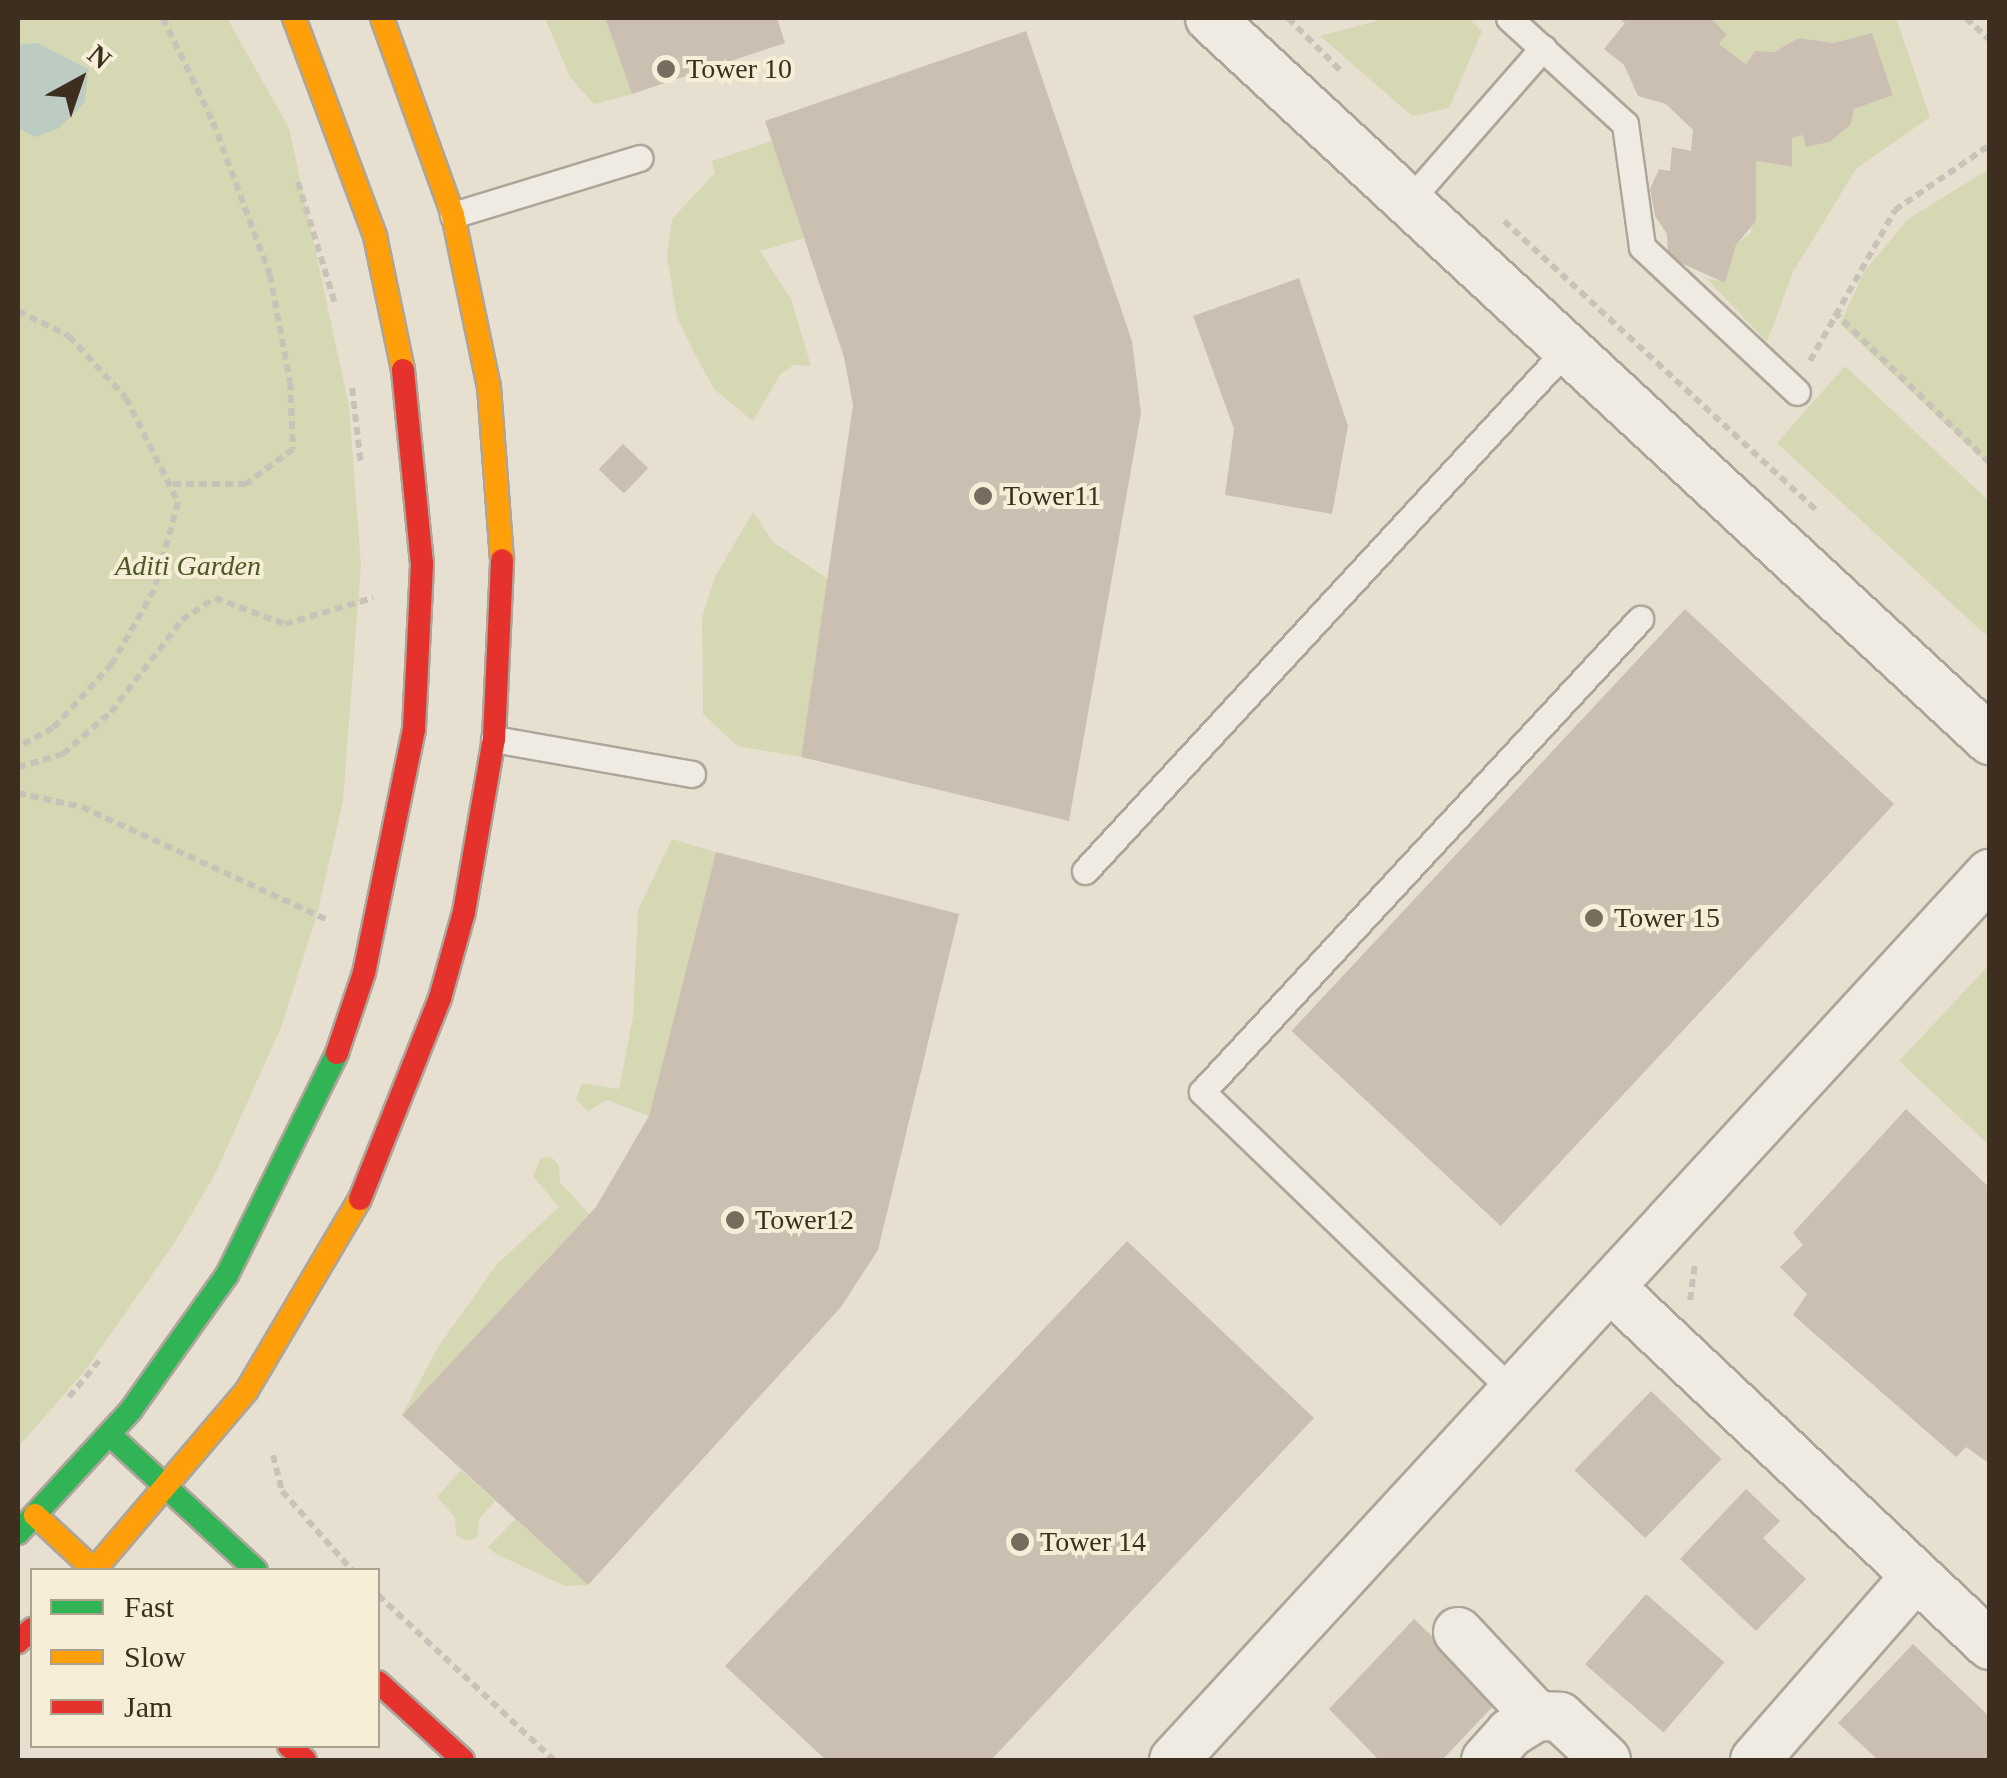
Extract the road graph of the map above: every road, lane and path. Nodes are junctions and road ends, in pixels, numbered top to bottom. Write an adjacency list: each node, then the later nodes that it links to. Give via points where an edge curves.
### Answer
1 (164, 18): 21 (path, via 214,122 270,274 290,382 292,450 246,484)
2 (294, 18): 44 (street, via 370,220 409,398 422,564 414,730 399,828 364,973 304,1128 227,1275)
3 (382, 18): 13 (street)
4 (1210, 18): 12 (street)
5 (1509, 18): 8 (lane)
6 (1966, 18): 7 (path)
7 (1990, 40)
8 (1543, 48): 12 (lane); 19 (lane, via 1625,124 1642,247)
9 (1990, 145): 16 (path, via 1895,210)
10 (640, 158): 13 (lane)
11 (296, 166): 15 (path)
12 (1408, 202): 17 (street)
13 (453, 215): 27 (street, via 482,352 498,475 502,563)
14 (18, 311): 21 (path, via 69,336 126,398)
15 (337, 311)
16 (1834, 312): 19 (path); 20 (path)
17 (1567, 348): 28 (street); 33 (lane)
18 (352, 382): 22 (path, via 352,436)
19 (1797, 392)
20 (1990, 463)
21 (170, 484): 29 (path, via 178,502 154,590 112,664 53,728)
22 (366, 484)
23 (374, 581): 24 (path)
24 (374, 598): 25 (path); 30 (path, via 284,624 216,598 182,620 111,712 63,754)
25 (373, 614)
26 (1640, 620): 42 (lane, via 1202,1092)
27 (494, 739): 31 (lane); 46 (street, via 445,981 378,1162 295,1317)
28 (1990, 740)
29 (18, 747)
30 (18, 767)
31 (692, 774)
32 (18, 793): 36 (path, via 82,807)
33 (1086, 870)
34 (1990, 874): 39 (street)
35 (336, 906): 36 (path)
36 (331, 922): 37 (path)
37 (325, 940)
38 (1702, 1250): 40 (path, via 1688,1298)
39 (1610, 1288): 42 (street); 53 (street)
40 (1699, 1312)
41 (102, 1357): 43 (path)
42 (1514, 1392): 61 (street)
43 (60, 1408)
44 (110, 1435): 46 (street); 47 (street)
45 (273, 1455): 52 (path, via 282,1490)
46 (169, 1490): 50 (street); 51 (street)
47 (35, 1515): 48 (street); 49 (street)
48 (18, 1533)
49 (92, 1568)
50 (96, 1568)
51 (254, 1568)
52 (350, 1568)
53 (1916, 1576): 56 (street); 64 (street)
54 (380, 1597): 60 (path)
55 (1458, 1632): 58 (street)
56 (1990, 1645)
57 (380, 1684): 59 (street)
58 (1537, 1716): 62 (street); 63 (street, via 1560,1717)
59 (463, 1760)
60 (554, 1760)
61 (1174, 1760)
62 (1486, 1760)
63 (1606, 1760)
64 (1756, 1760)

